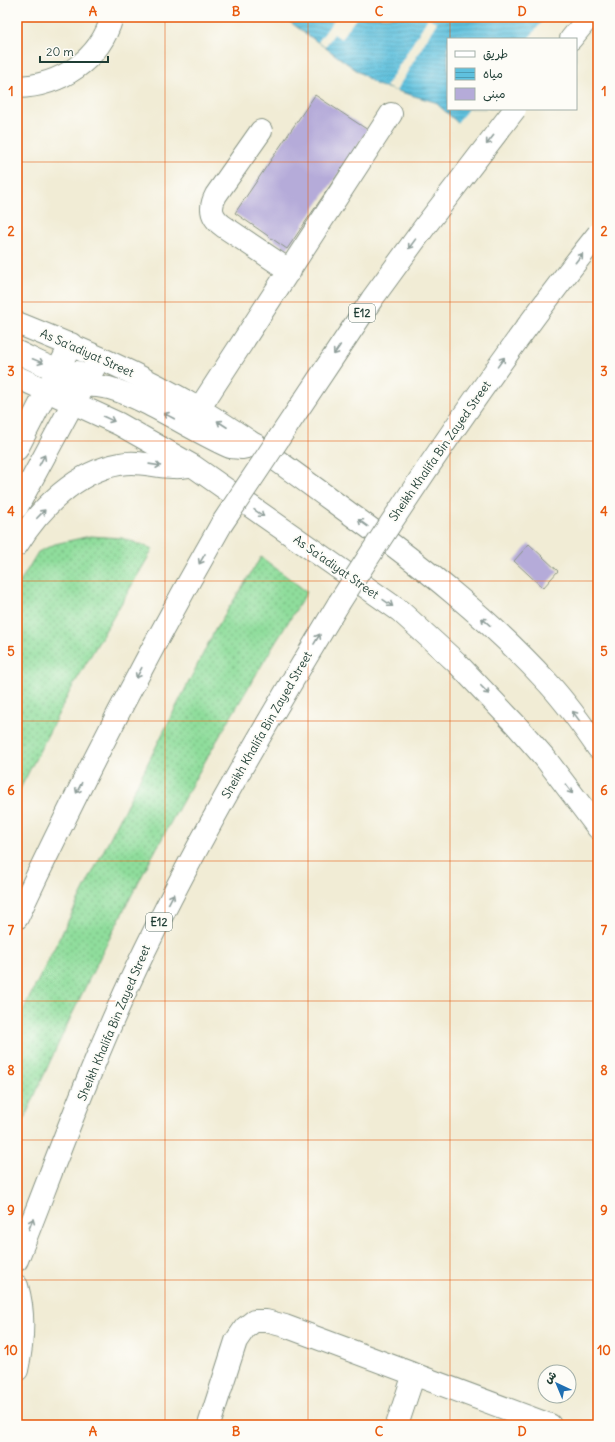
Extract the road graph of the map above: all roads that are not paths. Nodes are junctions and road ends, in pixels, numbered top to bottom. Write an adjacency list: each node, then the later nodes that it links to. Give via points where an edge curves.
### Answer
1 (112, 17): 4 (main road, via 104,38 95,51 72,72 43,84)
2 (590, 17): 3 (main road)
3 (572, 38)
4 (17, 86)
5 (513, 110): 26 (main road, E12, one-way to 26, bridge, via 372,299 221,525 112,722)
6 (391, 114): 9 (main road)
7 (261, 132): 9 (main road, via 216,195 212,203 212,212 223,226)
8 (598, 234): 27 (main road, Sheikh Khalifa Bin Zayed Street / E12, one-way to 8, bridge, via 102,1046 144,951 238,774 339,603 453,430)
9 (290, 271): 18 (main road)
10 (17, 323): 11 (main road, As Sa'adiyat Street)
11 (71, 344): 13 (main road, As Sa'adiyat Street); 14 (main road)
12 (17, 352): 14 (main road, one-way to 14)
13 (100, 358): 14 (main road, via 85,370 67,372); 17 (main road); 18 (main road, As Sa'adiyat Street)
14 (58, 369): 16 (main road)
15 (17, 377): 16 (main road, As Sa'adiyat Street)
16 (47, 390): 17 (main road, As Sa'adiyat Street); 20 (main road)
17 (79, 394): 19 (main road, one-way to 17, via 230,447 133,397 109,388); 21 (main road, As Sa'adiyat Street, one-way to 21, via 119,424); 22 (main road, one-way to 17)
18 (199, 409): 19 (main road, As Sa'adiyat Street, one-way to 18)
19 (256, 446): 24 (main road, As Sa'adiyat Street, one-way to 19, via 550,684 490,626 415,561)
20 (17, 449)
21 (192, 466): 23 (main road, one-way to 21, via 56,498 90,474 120,464); 25 (main road, As Sa'adiyat Street, one-way to 25, via 400,611 456,662 516,725 545,758)
22 (17, 507)
23 (17, 544)
24 (598, 748)
25 (598, 828)
26 (17, 918)
27 (17, 1260)
28 (17, 1286): 29 (main road, via 22,1314 22,1335)
29 (17, 1370)
30 (414, 1374): 31 (main road, via 285,1326 254,1321 244,1328 236,1341); 32 (main road); 33 (main road)
31 (209, 1425)
32 (397, 1425)
33 (550, 1425)

